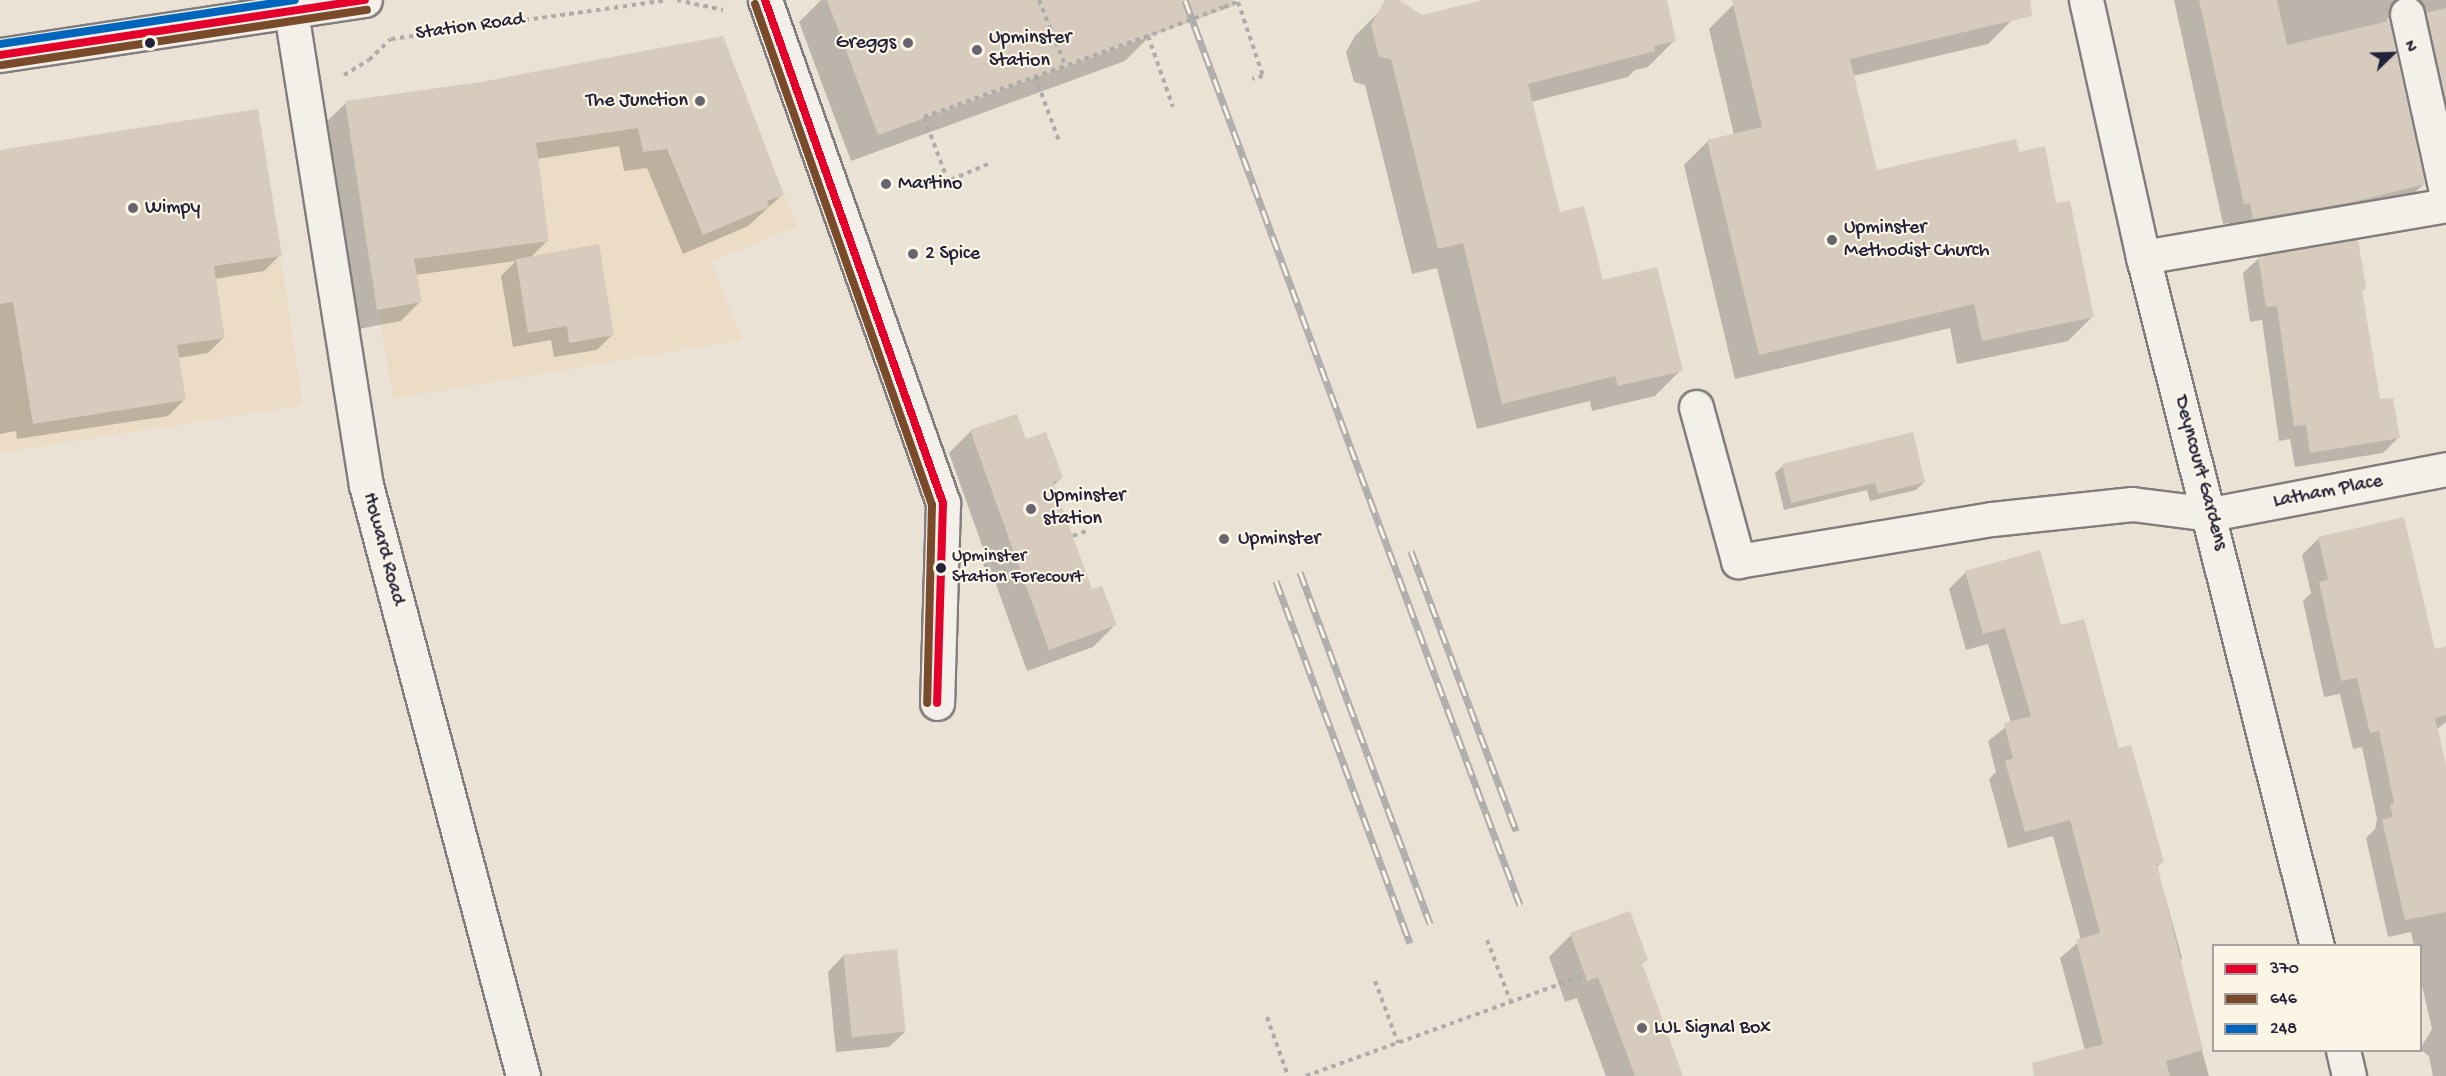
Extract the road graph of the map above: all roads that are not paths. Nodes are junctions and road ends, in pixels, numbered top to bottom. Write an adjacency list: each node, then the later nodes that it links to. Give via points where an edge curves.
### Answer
1 (365, 0): 5 (street)
2 (765, 0): 14 (street, via 943,503)
3 (2086, 0): 10 (street, Deyncourt Gardens)
4 (256, 8): 5 (street); 7 (street)
5 (291, 12): 17 (street, Howard Road, via 366,485)
6 (2407, 14): 8 (street)
7 (0, 55)
8 (2446, 191)
9 (2446, 206): 10 (street)
10 (2143, 256): 13 (street, Deyncourt Gardens)
11 (1696, 407): 13 (street, Latham Place, via 1738,561 1992,519 2132,504)
12 (2446, 469): 13 (street, Latham Place)
13 (2211, 514): 15 (street, Deyncourt Gardens)
14 (937, 703)
15 (2317, 944)
16 (2343, 1052): 18 (street)
17 (523, 1076)
18 (2349, 1076)

